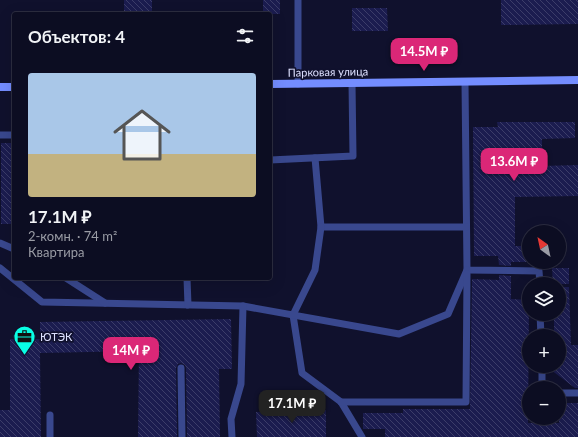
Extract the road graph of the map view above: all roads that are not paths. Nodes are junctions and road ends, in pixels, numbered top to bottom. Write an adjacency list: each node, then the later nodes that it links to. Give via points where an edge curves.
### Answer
1 (298, 0): 6 (lane)
2 (578, 80): 3 (main road, Парковая улица)
3 (465, 82): 4 (main road, Парковая улица); 14 (lane)
4 (352, 83): 6 (main road, Парковая улица); 11 (lane, via 353,156)
5 (272, 84): 6 (main road, Парковая улица)
6 (298, 84)
7 (0, 87): 8 (main road)
8 (12, 87)
9 (0, 135): 10 (lane)
10 (12, 135)
11 (315, 158): 12 (lane); 13 (lane)
12 (272, 160)
13 (321, 227): 14 (lane); 27 (lane, via 314,270)
14 (466, 227): 18 (lane)
15 (0, 243): 16 (lane)
16 (12, 248)
17 (0, 268): 20 (lane)
18 (466, 270): 19 (lane, via 539,271); 27 (lane, via 448,314 399,334); 31 (lane, via 466,402)
19 (539, 277)
20 (12, 278)
21 (15, 280): 24 (lane, via 42,302)
22 (69, 280): 24 (lane)
23 (187, 280): 25 (lane)
24 (105, 303): 25 (lane)
25 (188, 304): 26 (lane)
26 (242, 306): 27 (lane); 35 (lane, via 241,384 232,419)
27 (292, 314): 31 (lane, via 302,373)
28 (181, 368): 34 (lane)
29 (566, 393): 30 (lane)
30 (578, 393)
31 (341, 402): 36 (lane)
32 (50, 415): 33 (lane)
33 (50, 437)
34 (182, 437)
35 (232, 437)
36 (362, 437)

